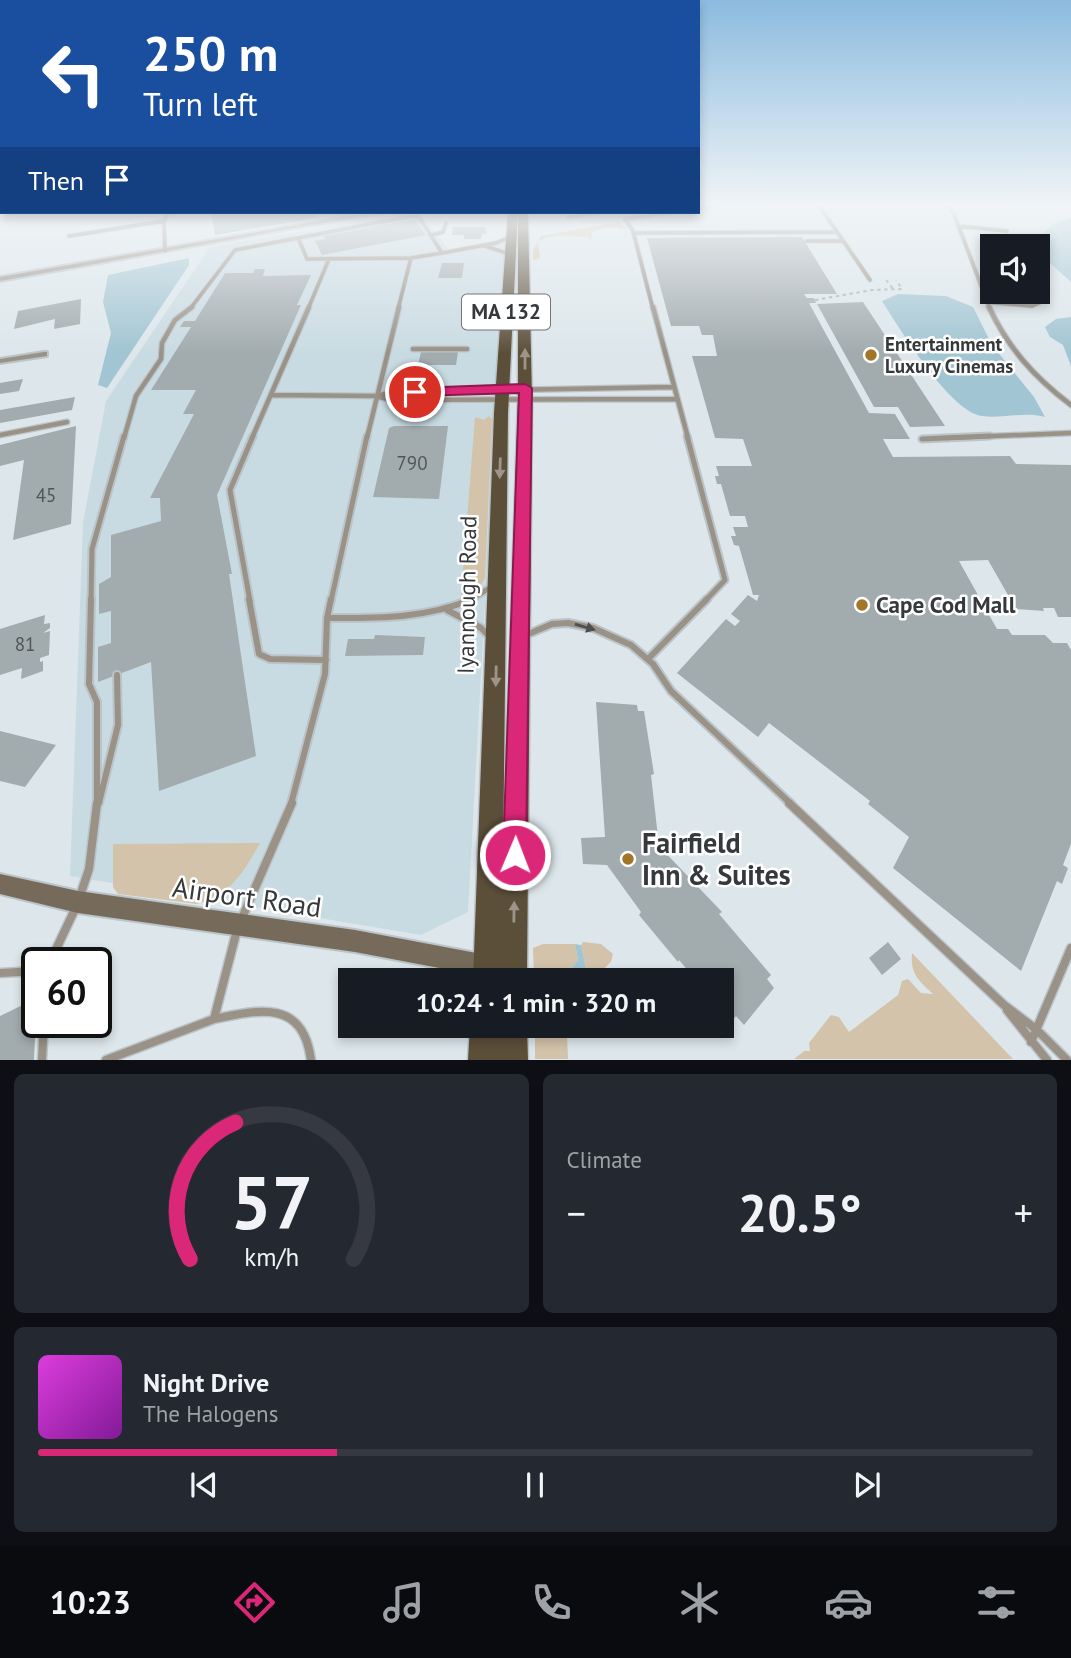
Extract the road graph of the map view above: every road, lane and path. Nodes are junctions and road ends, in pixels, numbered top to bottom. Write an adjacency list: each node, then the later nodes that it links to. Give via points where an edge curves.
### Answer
1 (150, 253): 13 (street)
2 (230, 253): 48 (lane, via 193,306 175,320 162,343 161,359 136,397 92,552 89,684 97,702)
3 (305, 253): 12 (lane, via 307,259)
4 (439, 253): 11 (lane)
5 (505, 253): 10 (lane)
6 (523, 253): 31 (main road, MA 132, one-way to 6)
7 (638, 253): 29 (lane)
8 (852, 253): 14 (lane)
9 (968, 253): 18 (lane)
10 (510, 255): 30 (main road, Iyannough Road / MA 132)
11 (411, 258): 12 (lane); 33 (lane)
12 (330, 259): 32 (lane)
13 (0, 279)
14 (870, 280)
15 (876, 280): 19 (path)
16 (886, 280): 20 (path)
17 (896, 280): 20 (path, via 902,289)
18 (980, 286)
19 (883, 290): 20 (path); 21 (path)
20 (894, 290)
21 (815, 300)
22 (987, 304): 35 (lane, via 1021,364)
23 (1006, 304): 24 (lane)
24 (1034, 304)
25 (413, 349): 26 (lane)
26 (467, 349)
27 (44, 354): 28 (street)
28 (0, 361)
29 (673, 387): 31 (lane); 34 (lane)
30 (502, 394): 31 (lane); 31 (lane); 33 (lane, via 394,392); 33 (lane, via 392,400); 40 (main road, Iyannough Road / MA 132, one-way to 40)
31 (525, 394): 34 (lane); 43 (main road, MA 132)
32 (271, 395): 33 (lane); 46 (lane, via 230,492 257,649 263,658)
33 (376, 396): 42 (lane)
34 (677, 399): 45 (lane, via 725,580)
35 (1071, 405)
36 (67, 422): 38 (lane)
37 (1071, 433): 39 (lane)
38 (0, 435)
39 (922, 439)
40 (497, 583): 41 (lane); 44 (main road, Iyannough Road / MA 132)
41 (447, 610): 42 (lane, via 426,617); 44 (lane, via 481,628)
42 (327, 618): 46 (lane)
43 (520, 638): 45 (lane, one-way to 45, via 554,623 577,624 611,636); 56 (main road, MA 132, one-way to 43)
44 (496, 643): 55 (main road, Iyannough Road / MA 132, one-way to 55)
45 (648, 659): 59 (lane, via 671,691)
46 (326, 660): 51 (lane, via 295,796)
47 (117, 675): 48 (lane, via 118,724)
48 (97, 813): 50 (lane, via 89,869)
49 (0, 885): 50 (street, Airport Road)
50 (78, 902): 51 (street, Airport Road); 52 (lane)
51 (238, 927): 54 (street, Airport Road, via 355,941); 60 (lane)
52 (57, 947)
53 (1071, 948): 61 (lane)
54 (466, 968)
55 (487, 968)
56 (513, 968)
57 (21, 972): 58 (lane)
58 (0, 973)
59 (1004, 1005): 61 (lane); 65 (lane)
60 (214, 1019): 67 (lane); 68 (lane, via 271,1010 302,1025 311,1043)
61 (1037, 1030): 65 (lane); 72 (lane)
62 (43, 1038): 66 (lane)
63 (484, 1038): 69 (main road)
64 (513, 1038): 70 (main road)
65 (1031, 1042): 71 (lane)
66 (42, 1059)
67 (106, 1059)
68 (311, 1059)
69 (483, 1059)
70 (513, 1059)
71 (1046, 1059)
72 (1067, 1059)

